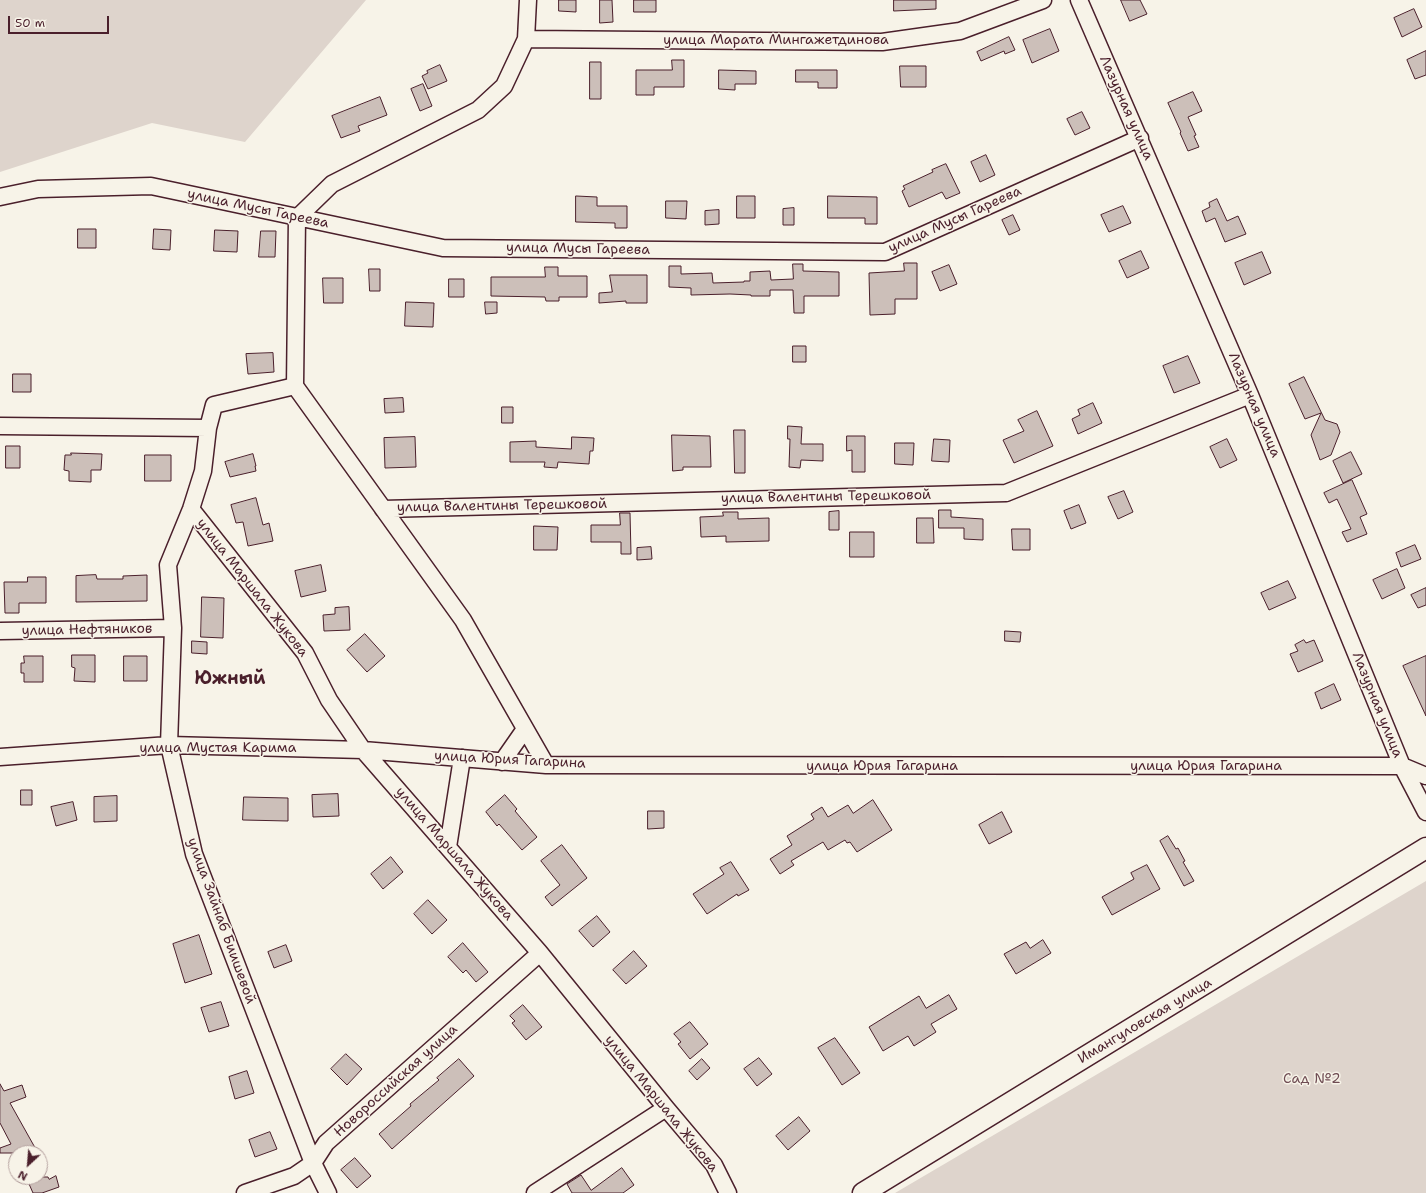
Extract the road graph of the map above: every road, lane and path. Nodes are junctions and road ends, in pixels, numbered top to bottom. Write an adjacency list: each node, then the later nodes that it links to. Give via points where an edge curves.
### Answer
1 (528, 0): 4 (street)
2 (1043, 0): 4 (street, улица Марата Мингажетдинова, via 960,31 882,42)
3 (1078, 0): 5 (street, Лазурная улица)
4 (526, 39): 7 (street, via 504,86 478,110 332,184)
5 (1140, 138): 7 (street, улица Мусы Гареева, via 885,252 444,248); 9 (street, Лазурная улица)
6 (0, 197): 7 (street, улица Мусы Гареева, via 38,189 151,186)
7 (297, 218): 8 (street)
8 (295, 386): 11 (street, улица Зайнаб Биишевой, via 214,405); 13 (street)
9 (1250, 395): 13 (street, улица Валентины Терешковой, via 1006,493); 23 (street, Лазурная улица)
10 (0, 426): 11 (street)
11 (208, 428): 12 (street, улица Зайнаб Биишевой, via 204,471)
12 (191, 509): 14 (street, улица Зайнаб Биишевой, via 168,565); 18 (street, улица Маршала Жукова, via 305,653 329,700)
13 (383, 509): 16 (street, via 463,620)
14 (173, 628): 15 (street, улица Нефтяников); 17 (street, улица Зайнаб Биишевой)
15 (0, 631)
16 (525, 729): 21 (street); 22 (street)
17 (169, 745): 18 (street, улица Мустая Карима); 19 (street, улица Мустая Карима); 30 (street, улица Зайнаб Биишевой, via 194,854)
18 (363, 750): 20 (street, улица Юрия Гагарина); 26 (street, улица Маршала Жукова)
19 (0, 757)
20 (462, 758): 21 (street, улица Юрия Гагарина); 26 (street)
21 (502, 762): 22 (street, улица Юрия Гагарина)
22 (546, 765): 23 (street, улица Юрия Гагарина)
23 (1402, 766): 24 (street); 25 (street, Лазурная улица)
24 (1426, 776)
25 (1426, 812)
26 (448, 847): 28 (street, улица Маршала Жукова)
27 (1426, 848): 35 (street, Имангуловская улица)
28 (540, 953): 29 (street, улица Маршала Жукова); 30 (street, Новороссийская улица, via 326,1143)
29 (666, 1108): 33 (street); 34 (street, улица Маршала Жукова, via 714,1165)
30 (313, 1163): 31 (street, Новороссийская улица, via 294,1176); 32 (street, улица Зайнаб Биишевой)
31 (245, 1193)
32 (328, 1193)
33 (534, 1193)
34 (728, 1193)
35 (863, 1193)

